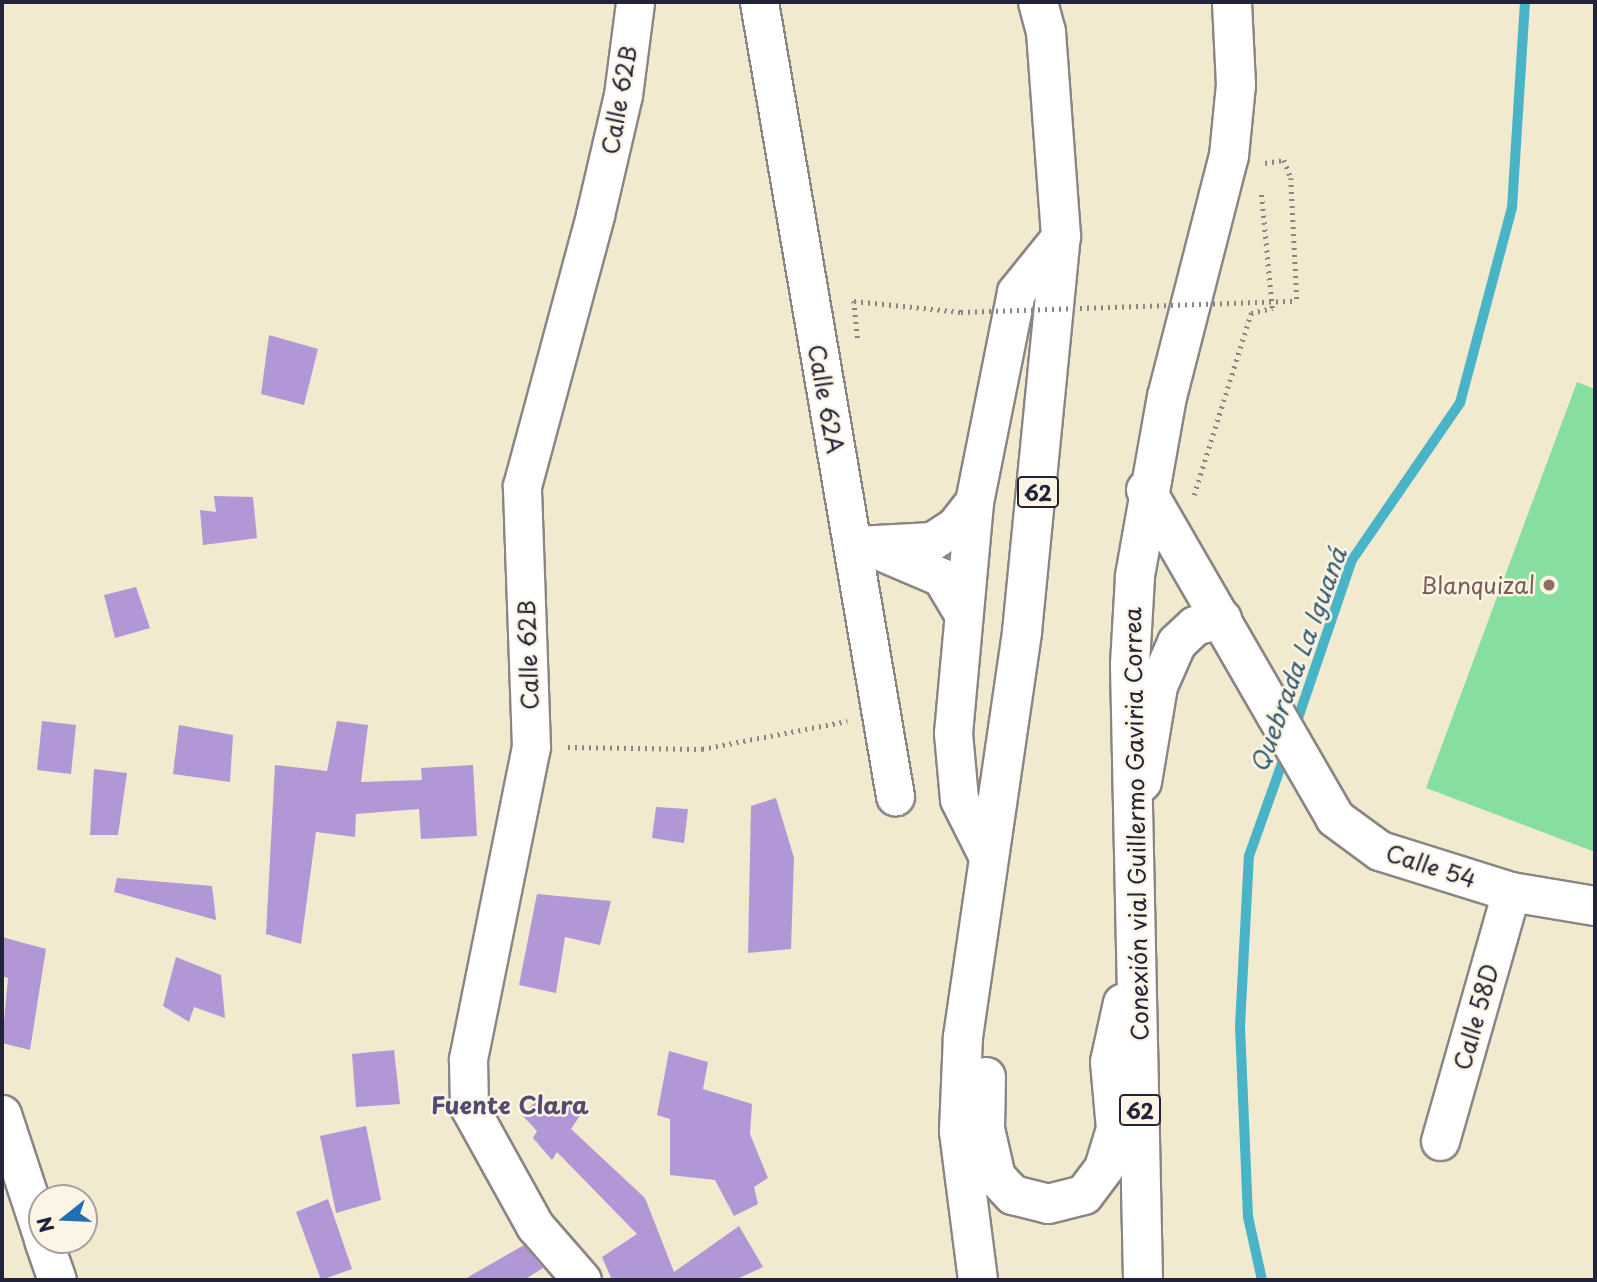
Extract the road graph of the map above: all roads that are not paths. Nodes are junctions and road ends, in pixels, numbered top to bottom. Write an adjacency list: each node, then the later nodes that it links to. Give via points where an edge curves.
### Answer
1 (635, 2): 23 (street, Calle 62B, via 602,188 522,486 531,747 467,1059 469,1107 535,1226)
2 (759, 2): 8 (street, Calle 62A, via 827,406)
3 (1229, 8): 6 (main road, Conexión vial Guillermo Gaviria Correa / 62, via 1236,85 1221,208)
4 (1044, 12): 5 (main road, 62)
5 (1061, 236): 7 (street, via 1016,292); 13 (main road, 62, via 1022,632)
6 (1146, 490): 10 (main road, Calle 54); 12 (main road, Conexión vial Guillermo Gaviria Correa / 62, via 1130,664)
7 (974, 502): 8 (street, via 955,526 932,541); 9 (street)
8 (857, 545): 9 (street, via 941,577); 11 (street, Calle 62A)
9 (962, 612): 13 (street, via 953,733 957,786)
10 (1222, 619): 12 (main road, via 1195,626 1177,643 1158,686); 14 (main road, Calle 54, via 1335,818 1380,851)
11 (895, 796)
12 (1133, 838): 16 (main road, Conexión vial Guillermo Gaviria Correa / 62)
13 (986, 853): 17 (main road, 62)
14 (1511, 892): 15 (main road, Calle 54); 19 (street, Calle 58D)
15 (1595, 905)
16 (1136, 940): 17 (main road, via 1110,1062 1116,1129 1104,1168 1084,1195 1048,1205 1013,1195 996,1177 985,1129 986,1012); 25 (main road, Conexión vial Guillermo Gaviria Correa / 62)
17 (977, 949): 24 (main road, 62, via 959,1131)
18 (2, 1114): 20 (street)
19 (1440, 1141)
20 (28, 1193)
21 (48, 1254): 22 (street)
22 (57, 1280)
23 (582, 1280)
24 (978, 1280)
25 (1143, 1280)

